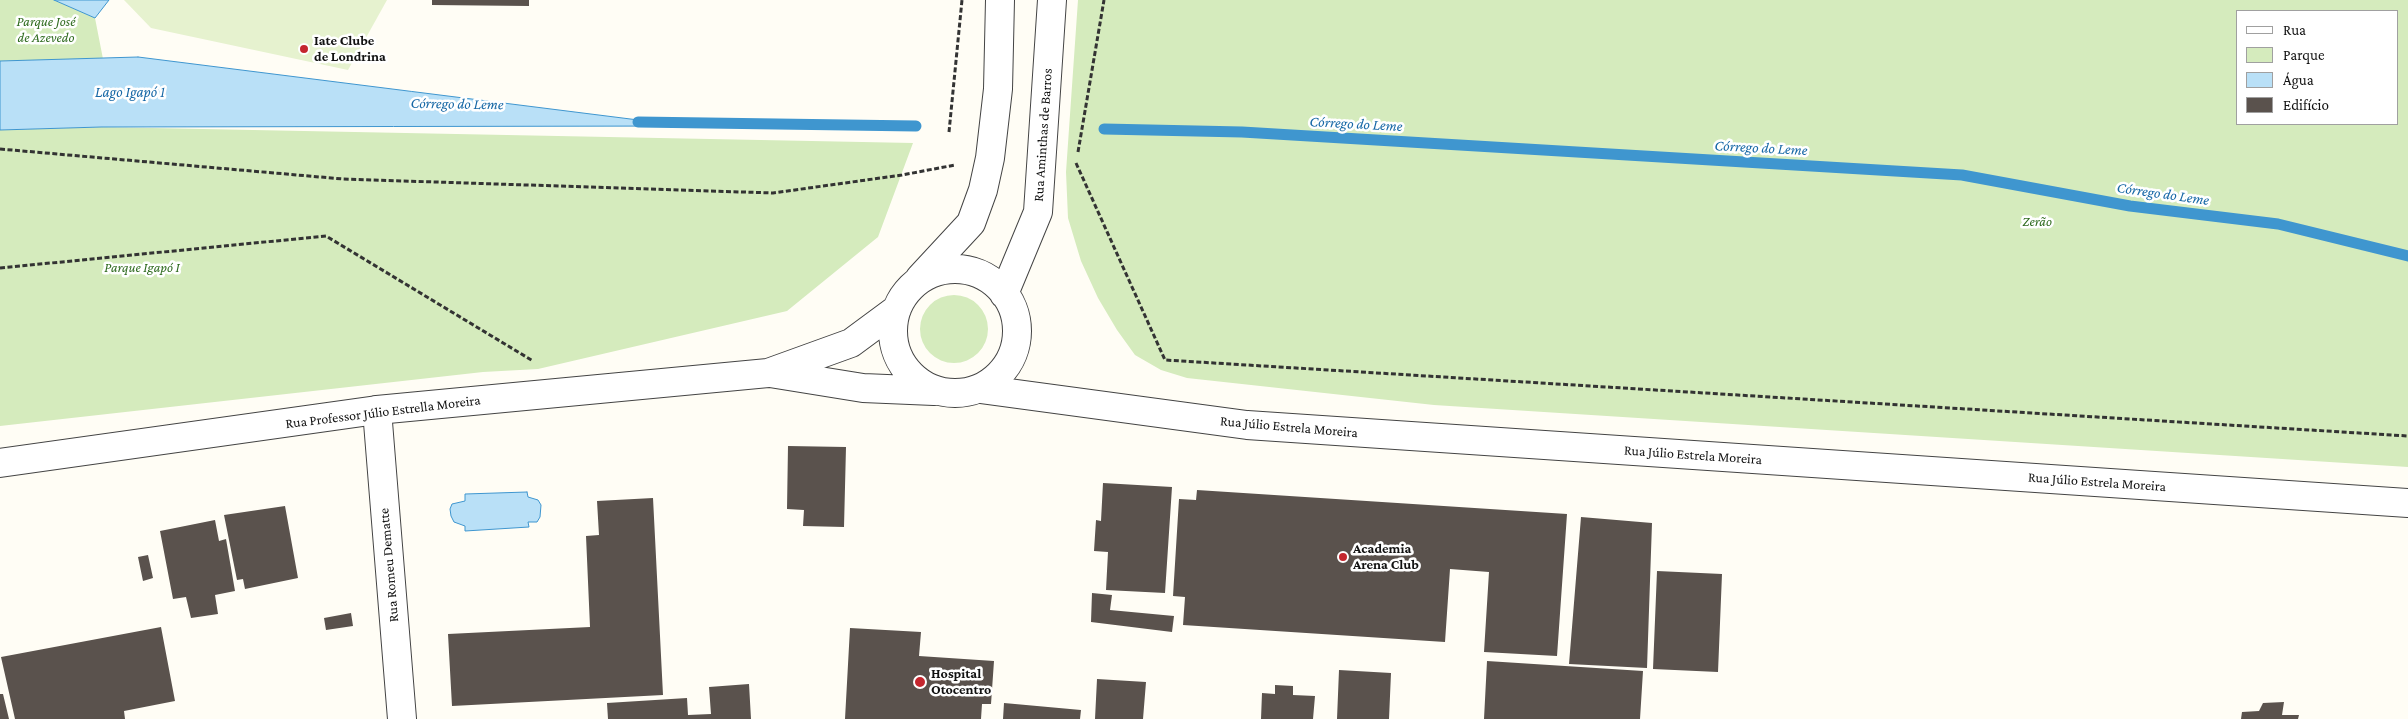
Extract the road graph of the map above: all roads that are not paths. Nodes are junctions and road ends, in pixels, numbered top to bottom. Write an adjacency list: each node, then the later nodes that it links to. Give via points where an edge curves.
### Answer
1 (1000, 0): 3 (street, via 998,89 983,190 971,223)
2 (1052, 0): 4 (street, Rua Aminthas de Barros, via 1038,212)
3 (915, 283): 4 (street, via 929,274 962,269 993,281); 5 (street)
4 (1004, 294): 7 (street, via 1015,313 1018,336 1012,357 1000,375)
5 (897, 309): 6 (street, Rua Professor Júlio Estrella Moreira, via 851,343); 8 (street, via 893,328 895,349 903,366 916,381)
6 (768, 373): 8 (street, Rua Professor Júlio Estrella Moreira, via 864,388); 9 (street, Rua Professor Júlio Estrella Moreira)
7 (980, 389): 8 (street, via 958,394); 11 (street, Rua Júlio Estrela Moreira, via 1247,425)
8 (934, 390)
9 (377, 410): 10 (street, Rua Professor Júlio Estrella Moreira); 12 (street, Rua Romeu Dematte)
10 (0, 464)
11 (2408, 502)
12 (402, 719)

